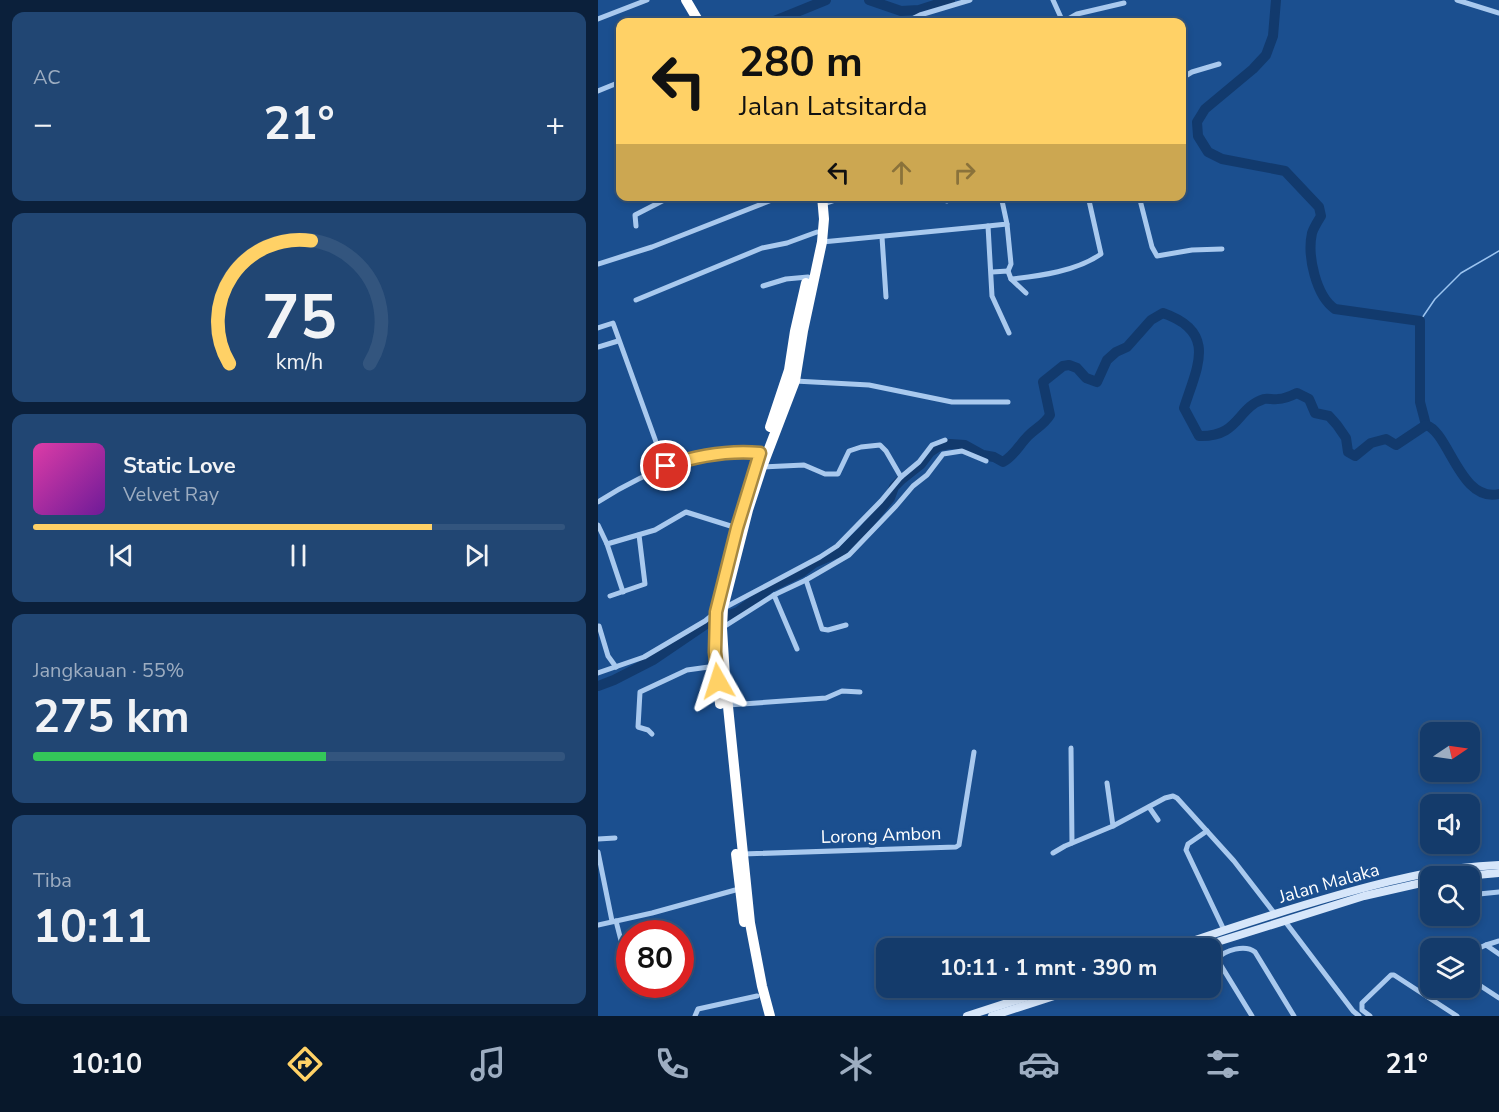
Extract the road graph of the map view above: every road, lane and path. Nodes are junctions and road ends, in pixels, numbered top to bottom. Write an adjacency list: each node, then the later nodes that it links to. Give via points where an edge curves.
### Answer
1 (648, 0): 14 (street)
2 (679, 0): 9 (highway)
3 (686, 0): 10 (highway)
4 (970, 0): 11 (street)
5 (1053, 0): 12 (street)
6 (1457, 0): 8 (street)
7 (1124, 3): 13 (street)
8 (1498, 14)
9 (689, 18)
10 (697, 18)
11 (915, 18)
12 (1061, 18)
13 (1070, 18)
14 (598, 19)
15 (1219, 64): 16 (street)
16 (1186, 76)
17 (616, 84): 18 (street)
18 (598, 91)
19 (662, 201): 26 (street, via 635,215)
20 (770, 201): 31 (street, via 652,248)
21 (821, 201): 28 (highway)
22 (1002, 201): 25 (street)
23 (1089, 201): 35 (street, via 1101,254 1043,276)
24 (1140, 201): 30 (street, via 1157,256)
25 (1007, 224): 27 (street); 32 (street)
26 (636, 226)
27 (988, 226): 29 (street); 33 (street)
28 (820, 237): 29 (street); 34 (highway); 39 (street, via 762,248); 44 (highway)
29 (882, 237): 38 (street)
30 (1222, 249)
31 (598, 264)
32 (1008, 271): 33 (street); 35 (street)
33 (992, 272): 41 (street, via 992,296)
34 (808, 277): 36 (street); 47 (highway, via 785,385)
35 (1011, 279): 37 (street)
36 (763, 286)
37 (1026, 293)
38 (886, 297)
39 (636, 300)
40 (598, 328): 42 (street, via 613,323)
41 (1009, 333)
42 (618, 341): 43 (street); 49 (street)
43 (598, 347)
44 (795, 381): 45 (street, via 869,385 952,402); 47 (highway)
45 (1008, 402)
46 (945, 440): 51 (street, via 932,445)
47 (763, 454): 49 (street, via 712,455); 50 (highway); 54 (highway)
48 (986, 461): 57 (street, via 962,451 943,454 848,555)
49 (666, 466): 52 (street)
50 (762, 467): 51 (street, via 804,465 825,474 838,474 849,451 880,445); 58 (highway)
51 (901, 477): 62 (street, via 837,546)
52 (598, 502)
53 (598, 525): 56 (street)
54 (737, 528): 55 (street, via 686,512 661,528); 58 (highway)
55 (639, 535): 56 (street); 59 (street, via 646,584)
56 (607, 544): 59 (street)
57 (806, 580): 60 (street); 63 (street, via 822,629)
58 (723, 591): 62 (highway)
59 (623, 592): 61 (street)
60 (774, 595): 65 (street); 66 (street)
61 (610, 596)
62 (719, 612): 65 (highway); 68 (street, via 644,657)
63 (846, 625)
64 (599, 626): 68 (street, via 608,656)
65 (718, 628): 67 (highway); 71 (highway)
66 (797, 649)
67 (716, 666): 72 (street, via 687,670 640,692 638,728); 74 (highway)
68 (616, 667): 69 (street)
69 (598, 674)
70 (860, 692): 71 (street)
71 (728, 705): 74 (highway)
72 (652, 734)
73 (1071, 748): 83 (street)
74 (729, 749): 86 (highway); 91 (highway)
75 (974, 752): 86 (street, Lorong Ambon, via 956,847)
76 (1107, 783): 79 (street)
77 (1149, 807): 78 (street); 79 (street); 80 (street, via 1175,796)
78 (1158, 820)
79 (1113, 826): 83 (street)
80 (1207, 831): 94 (street); 99 (street, via 1188,844 1186,850)
81 (615, 838): 82 (street)
82 (598, 839)
83 (1072, 843): 85 (street)
84 (598, 852): 95 (street)
85 (1053, 853)
86 (743, 854): 103 (highway)
87 (1498, 865): 94 (street, Jalan Malaka, via 1452,868 1389,881)
88 (1498, 873): 89 (street)
89 (1480, 875)
90 (1420, 883): 96 (street, Jalan Malaka, via 1364,896)
91 (739, 889): 95 (street); 103 (highway)
92 (1498, 892): 93 (street)
93 (1480, 894)
94 (1275, 914): 99 (street, Jalan Malaka)
95 (614, 921): 97 (street); 98 (street)
96 (1285, 922): 101 (street, Jalan Malaka); 113 (street)
97 (598, 925)
98 (616, 928)
99 (1224, 930): 100 (street, Jalan Malaka)
100 (1210, 938)
101 (1221, 939)
102 (1498, 941): 104 (street)
103 (750, 942): 108 (highway); 116 (highway)
104 (1486, 945): 105 (street); 106 (street)
105 (1480, 947)
106 (1498, 954)
107 (1480, 986): 111 (street)
108 (757, 996): 114 (street, via 698,1009); 115 (highway)
109 (1023, 998): 117 (street)
110 (1053, 998): 112 (street)
111 (1498, 998)
112 (1017, 1012): 118 (street)
113 (1351, 1013): 121 (street)
114 (695, 1016)
115 (762, 1016)
116 (770, 1016)
117 (967, 1016)
118 (992, 1016)
119 (1252, 1016): 120 (street, via 1217,959 1244,948 1255,952)
120 (1294, 1016)
121 (1359, 1016)
122 (1370, 1016): 123 (street, via 1362,1010 1362,1003 1391,975)
123 (1457, 1016)

